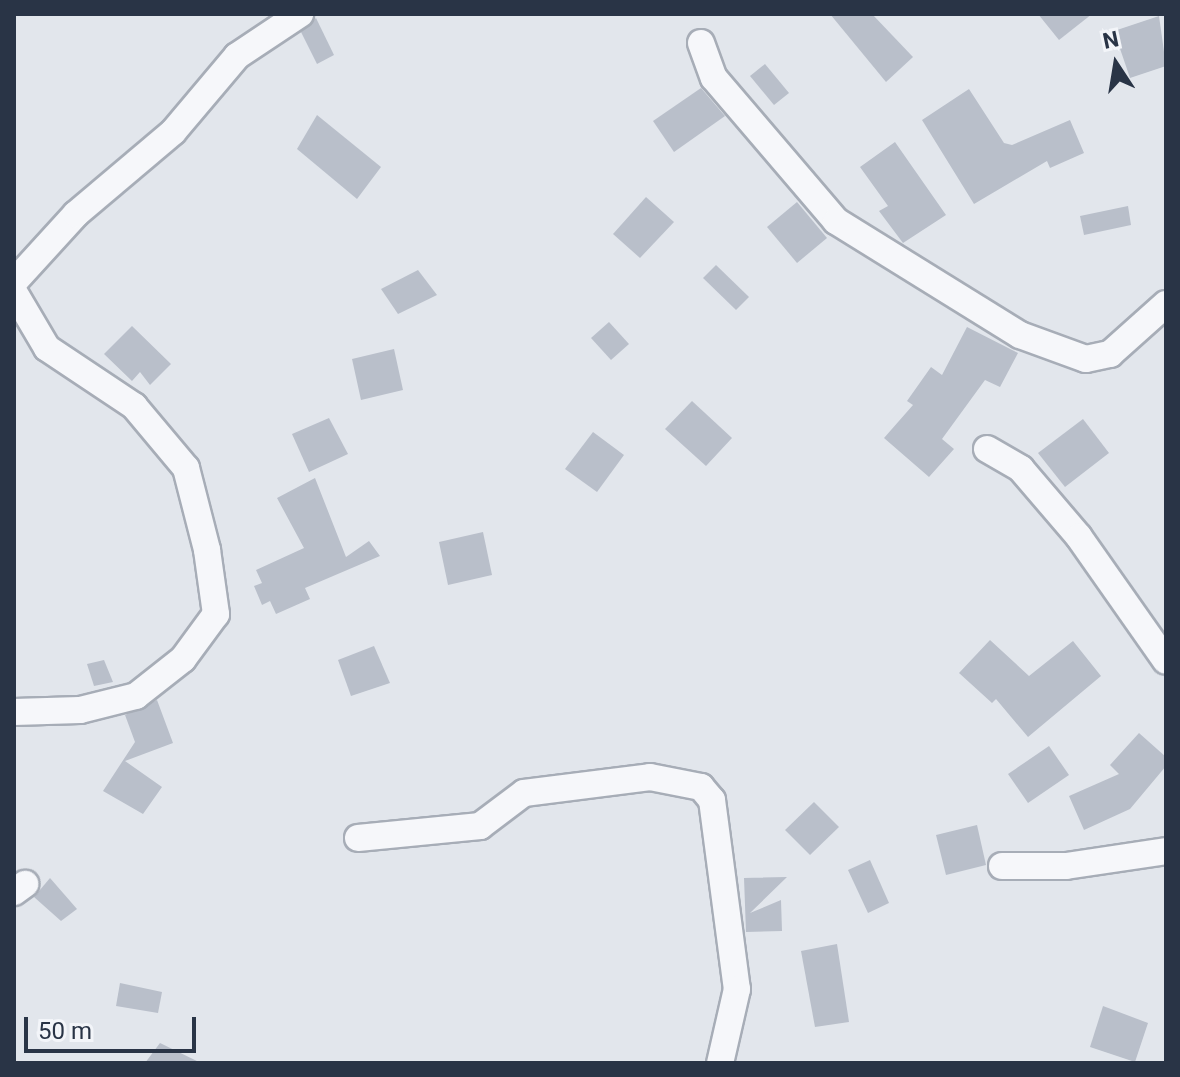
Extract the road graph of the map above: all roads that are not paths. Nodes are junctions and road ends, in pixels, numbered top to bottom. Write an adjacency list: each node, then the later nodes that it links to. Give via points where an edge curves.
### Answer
1 (300, 14): 3 (street, via 237,56 173,132 76,214)
2 (701, 43): 5 (street, via 714,78 836,221 1020,335 1059,352 1110,354)
3 (14, 282)
4 (14, 292): 8 (street, via 47,348 134,406 186,468 216,614 183,659 136,696 80,710)
5 (1166, 304)
6 (987, 449): 7 (street, via 1021,469 1050,503)
7 (1166, 661)
8 (14, 712)
9 (358, 838): 12 (street, via 480,826 524,793 650,777 701,787 712,800 737,989)
10 (1166, 851): 11 (street, via 1066,866)
11 (1002, 866)
12 (720, 1063)

